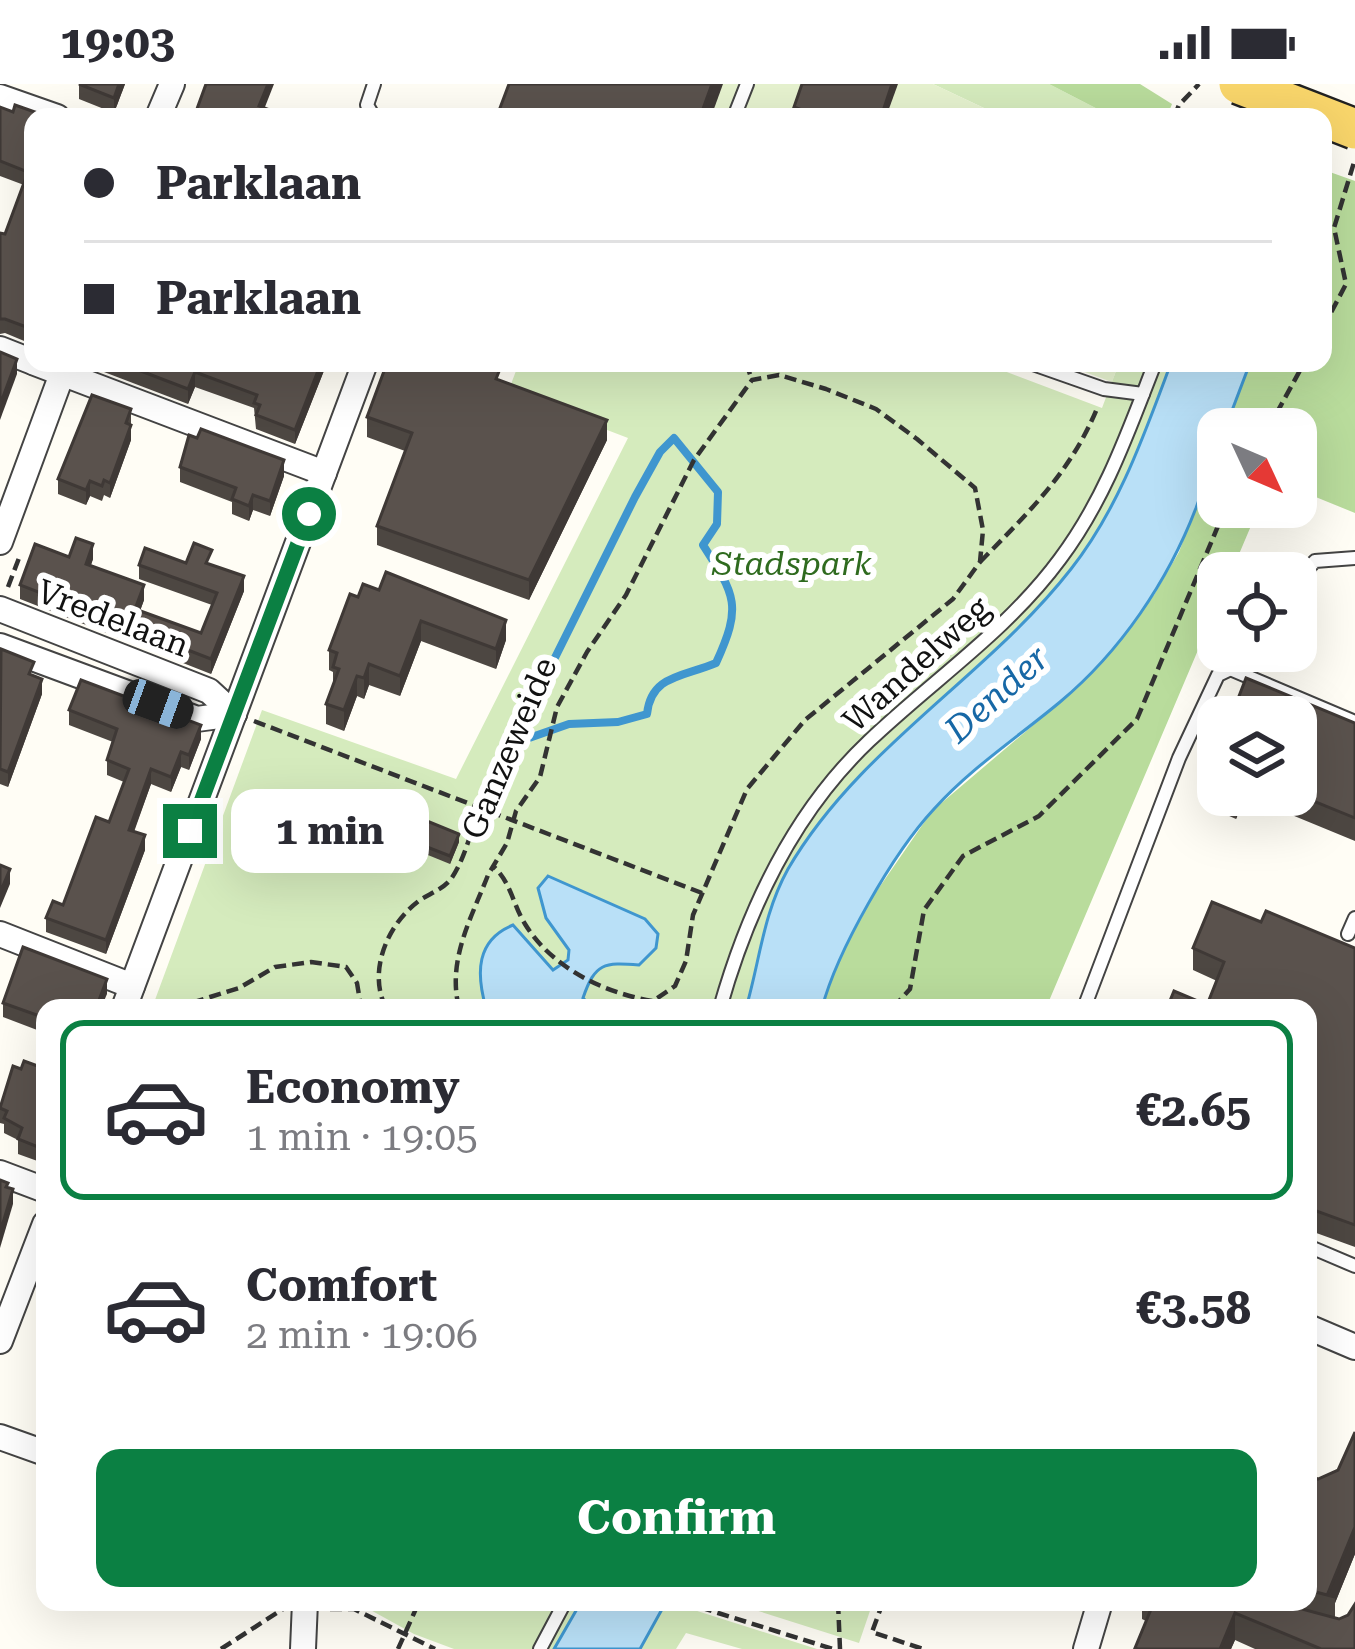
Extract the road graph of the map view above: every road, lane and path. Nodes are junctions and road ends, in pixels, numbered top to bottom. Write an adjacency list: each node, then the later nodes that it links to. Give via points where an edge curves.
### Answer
1 (1199, 84): 5 (path)
2 (1239, 84): 6 (main road, bridge)
3 (0, 97): 4 (street)
4 (31, 108)
5 (1178, 108)
6 (1301, 108)
7 (1355, 160): 8 (path, via 1334,228 1346,284)
8 (1332, 311)
9 (63, 372): 22 (street)
10 (74, 372): 20 (street)
11 (362, 372): 20 (street)
12 (749, 372): 16 (path)
13 (1056, 372): 17 (lane)
14 (1152, 372): 18 (lane, Wandelweg)
15 (1299, 372): 19 (path)
16 (752, 380): 25 (path, via 778,375 826,389 876,409 917,439 975,488); 33 (path, Ganzeweide, via 693,461 626,595 557,707 540,777)
17 (1104, 389): 18 (lane); 25 (path, via 1062,475)
18 (1143, 394): 46 (lane, Wandelweg, via 1099,500 1059,561 1007,620 840,770 795,830 753,909)
19 (1279, 408)
20 (324, 473): 30 (street)
21 (1217, 528): 47 (path, via 1137,718 1039,816 963,856 924,910 910,988)
22 (0, 542)
23 (1355, 558): 24 (lane)
24 (1317, 561)
25 (980, 562): 35 (path, via 952,599 782,745 747,789)
26 (0, 609): 30 (street, Vredelaan, via 209,692)
27 (0, 646): 30 (street, Vredelaan, via 197,719)
28 (1224, 672): 48 (lane, via 1179,758)
29 (1237, 672): 31 (lane)
30 (234, 714): 32 (path); 39 (street)
31 (1355, 722)
32 (479, 808): 33 (path); 42 (path, via 448,884 394,927 380,961)
33 (513, 821): 34 (path, Ganzeweide); 35 (path)
34 (493, 866): 43 (path, Ganzeweide, via 454,968); 44 (path, via 526,926 560,962)
35 (702, 893): 45 (path, via 686,962 675,986)
36 (1355, 918): 38 (lane)
37 (0, 934): 39 (street)
38 (1348, 934)
39 (128, 997)
40 (204, 999): 41 (path, via 275,967 311,962 346,967)
41 (360, 999)
42 (381, 999)
43 (458, 999)
44 (640, 999)
45 (656, 999)
46 (723, 999)
47 (901, 999)
48 (1087, 999)
49 (0, 1173): 50 (street)
50 (36, 1187)
51 (1317, 1250): 52 (lane)
52 (1355, 1266)
53 (36, 1272): 55 (street)
54 (1317, 1331): 56 (street)
55 (0, 1341)
56 (1355, 1347)
57 (0, 1436): 58 (street)
58 (36, 1450)
59 (305, 1611): 66 (street)
60 (415, 1611): 67 (path)
61 (560, 1611): 68 (lane)
62 (710, 1611): 69 (path)
63 (838, 1611): 69 (path)
64 (880, 1611): 70 (path, via 872,1632)
65 (1097, 1611): 71 (street)
66 (303, 1649)
67 (398, 1649)
68 (540, 1649)
69 (837, 1649)
70 (922, 1649)
71 (1086, 1649)

